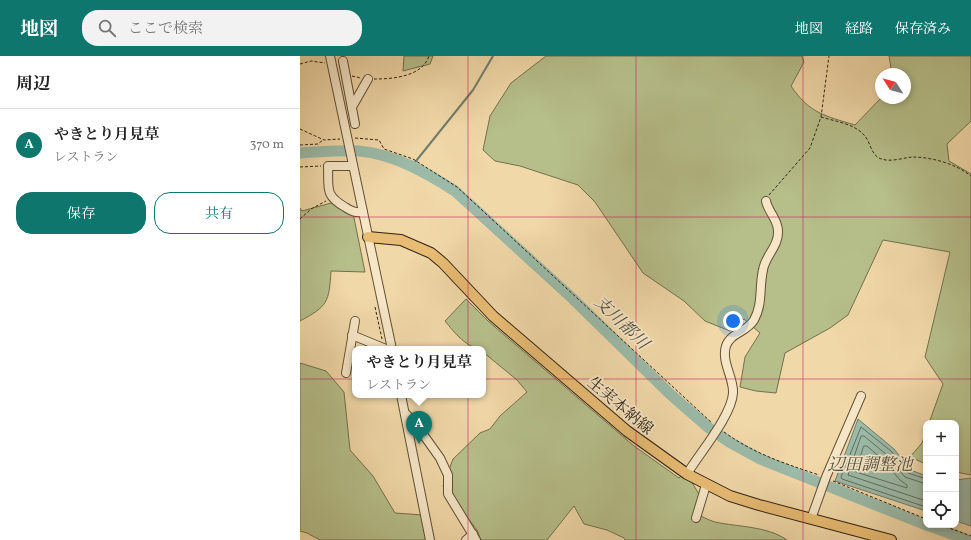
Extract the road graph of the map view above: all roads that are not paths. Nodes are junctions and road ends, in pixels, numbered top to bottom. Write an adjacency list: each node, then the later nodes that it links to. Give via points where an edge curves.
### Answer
1 (332, 62): 3 (street, via 344,68); 4 (street)
2 (368, 79): 3 (street)
3 (352, 107): 4 (street, via 354,121)
4 (344, 121): 5 (street)
5 (353, 166): 7 (street); 7 (street, via 328,166 329,192 332,198 353,212)
6 (766, 201): 18 (street, via 777,222 778,240 763,269 761,298 754,319 749,327 735,335 726,345 725,359 734,391 733,398 716,431)
7 (363, 212): 8 (street)
8 (368, 237): 12 (street); 18 (main road, 生実本納線, via 401,240 431,253 493,316 627,431)
9 (355, 321): 10 (street)
10 (352, 335): 11 (street); 13 (street)
11 (384, 346)
12 (391, 346)
13 (352, 362): 14 (street)
14 (346, 373)
15 (861, 396): 21 (street)
16 (402, 398): 17 (street)
17 (405, 414): 22 (street, via 415,423 440,458 448,475 448,494); 23 (street)
18 (687, 474): 19 (main road, 生実本納線)
19 (706, 485): 20 (street); 21 (main road, 生実本納線, via 730,496)
20 (696, 518)
21 (811, 519): 25 (main road, 生実本納線)
22 (475, 537): 24 (street)
23 (430, 540)
24 (466, 540)
25 (891, 540)

